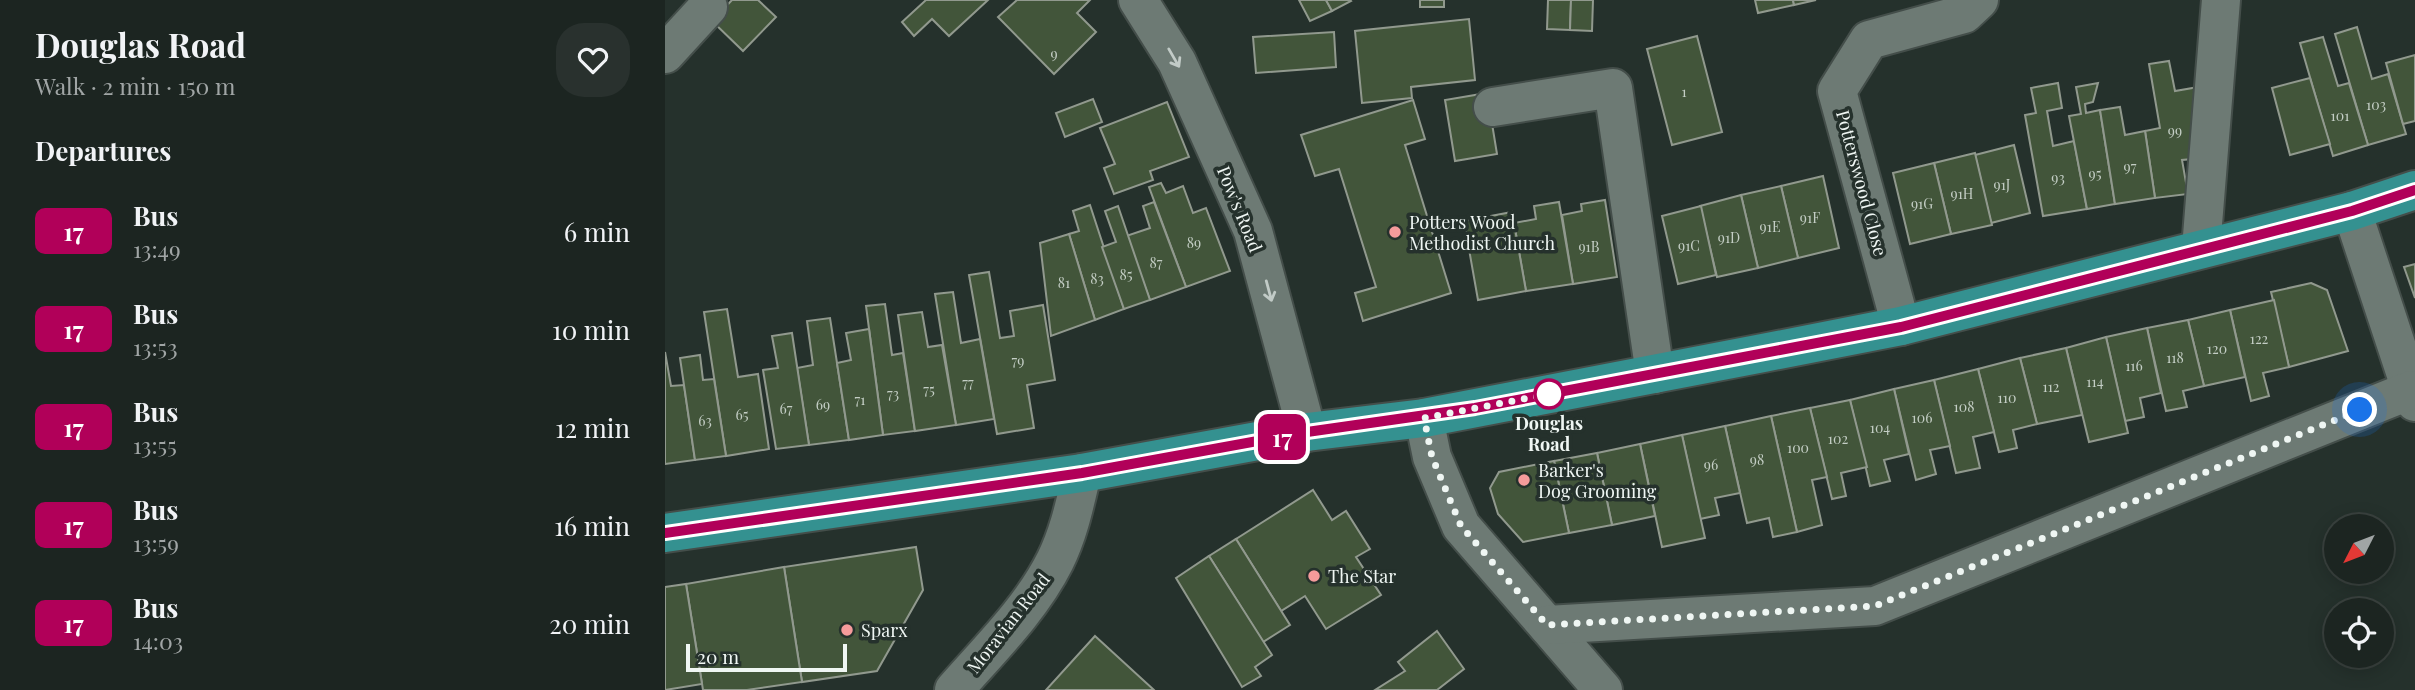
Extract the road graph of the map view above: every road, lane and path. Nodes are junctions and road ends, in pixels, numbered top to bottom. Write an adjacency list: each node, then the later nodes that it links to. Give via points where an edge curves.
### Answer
1 (1138, 0): 14 (street, Pow's Road, one-way to 14, via 1177,62 1253,231)
2 (1979, 0): 10 (street, Potterswood Close, via 1964,14 1869,40 1837,92)
3 (2221, 0): 9 (street)
4 (708, 7): 5 (street)
5 (665, 54)
6 (1493, 107): 11 (street, via 1613,88)
7 (2415, 190): 8 (main road)
8 (2352, 211): 9 (main road); 12 (street)
9 (2201, 249): 10 (main road)
10 (1901, 327): 11 (main road)
11 (1655, 374): 13 (main road)
12 (2413, 396): 17 (street, via 1875,606)
13 (1424, 418): 14 (main road); 17 (street, via 1432,457 1461,526)
14 (1307, 432): 15 (main road)
15 (1082, 473): 16 (main road); 18 (street, Moravian Road, via 1055,563 1007,630)
16 (665, 533)
17 (1547, 625): 19 (street)
18 (954, 690)
19 (1603, 690)

